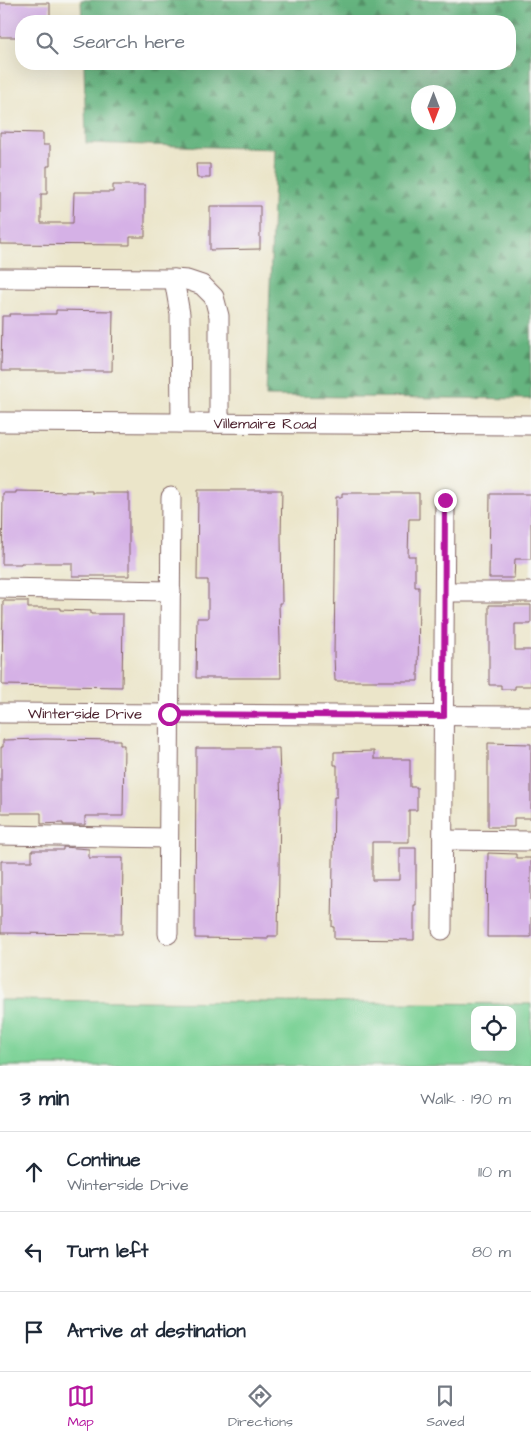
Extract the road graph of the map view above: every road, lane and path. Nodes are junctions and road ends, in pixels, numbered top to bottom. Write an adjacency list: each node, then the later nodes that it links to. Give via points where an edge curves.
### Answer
1 (0, 278): 2 (street)
2 (174, 279): 4 (street, via 180,314); 5 (street, via 202,285 214,297 219,316)
3 (0, 422): 4 (street, Villemaire Road)
4 (181, 423): 5 (street, Villemaire Road)
5 (219, 423): 6 (street, Villemaire Road)
6 (531, 425)
7 (171, 497): 10 (street)
8 (445, 500): 11 (street)
9 (0, 588): 10 (street)
10 (170, 591): 14 (street)
11 (445, 592): 12 (street); 15 (street)
12 (531, 592)
13 (0, 713): 14 (street, Winterside Drive)
14 (169, 714): 15 (street, Winterside Drive); 18 (street)
15 (444, 716): 16 (street, Winterside Drive); 19 (street)
16 (531, 716)
17 (0, 835): 18 (street)
18 (168, 838): 22 (street)
19 (443, 840): 20 (street); 21 (street)
20 (531, 841)
21 (442, 930)
22 (168, 934)

